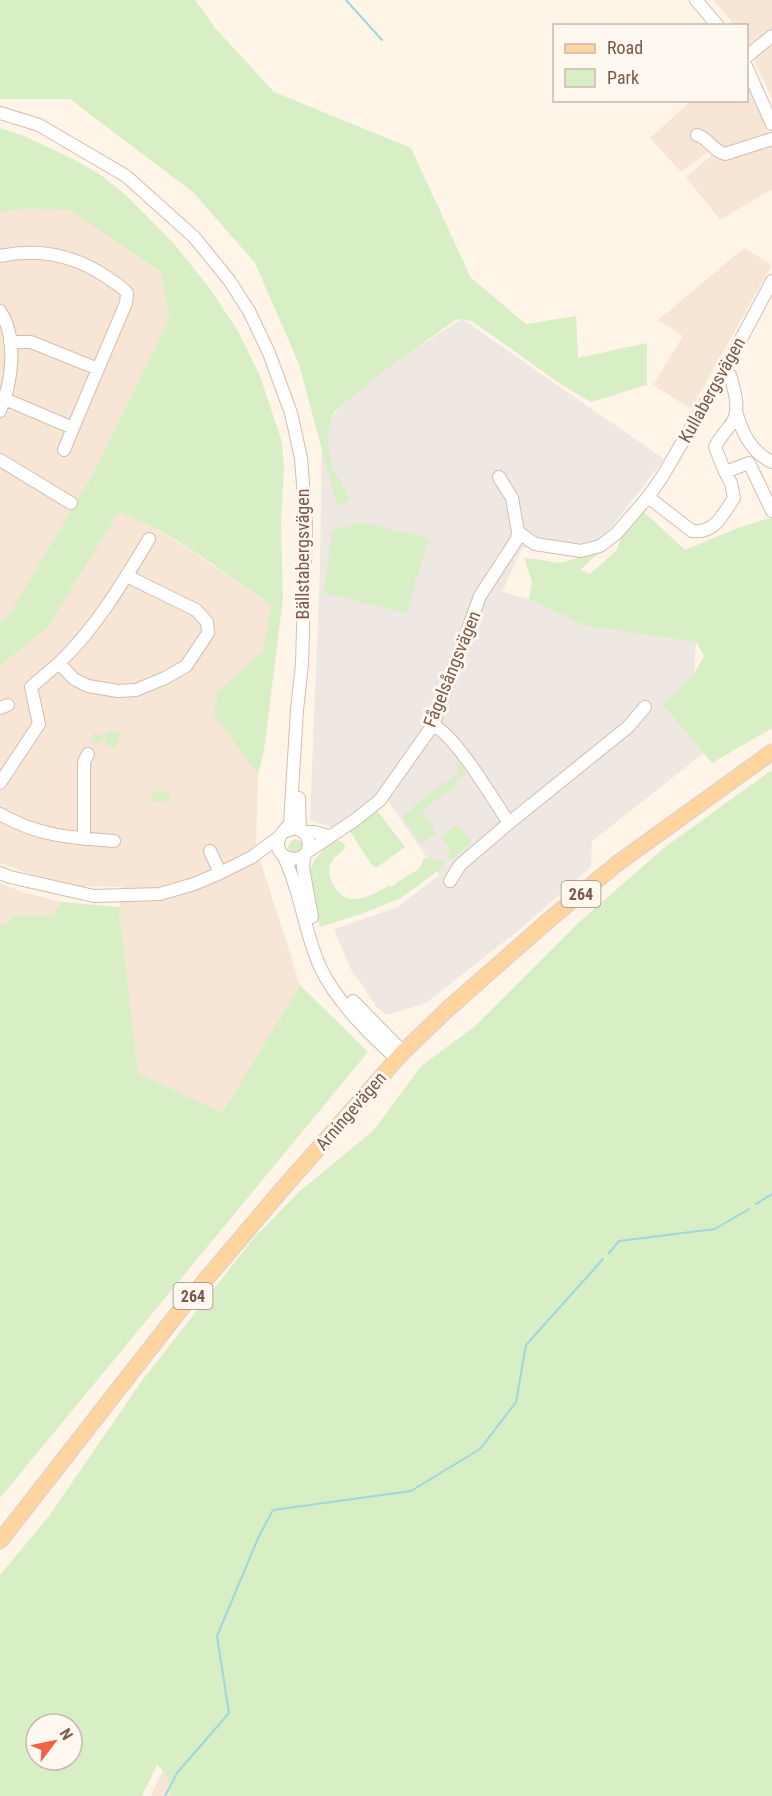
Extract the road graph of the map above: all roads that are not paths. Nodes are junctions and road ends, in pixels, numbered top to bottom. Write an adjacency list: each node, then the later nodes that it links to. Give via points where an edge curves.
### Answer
1 (696, 0): 2 (street)
2 (716, 24)
3 (772, 38): 4 (street)
4 (748, 56)
5 (748, 68): 7 (street)
6 (0, 113): 32 (street, Bällstabergsvägen, via 39,125 126,176 194,237 249,311 281,383 299,447 306,525)
7 (772, 124)
8 (697, 135): 9 (street, via 725,154)
9 (772, 140)
10 (0, 256): 15 (street, via 21,252 64,256 91,267 125,290 128,297)
11 (772, 281): 12 (street, Kullabergsvägen)
12 (767, 303): 16 (street, Kullabergsvägen)
13 (0, 311): 14 (street)
14 (10, 342): 15 (street, via 31,342); 17 (street, via 10,376)
15 (98, 369): 19 (street)
16 (724, 371): 18 (street, via 730,375); 25 (street, Kullabergsvägen)
17 (2, 402): 19 (street)
18 (735, 409): 22 (street, via 744,435 763,458); 23 (street, via 734,421 716,447)
19 (73, 428): 20 (street)
20 (64, 450)
21 (0, 460): 26 (street)
22 (772, 462)
23 (725, 472): 25 (street, via 734,498 716,525 699,532 692,531); 27 (street, via 749,463)
24 (499, 477): 28 (street, via 512,498)
25 (648, 497): 28 (street, Kullabergsvägen, via 616,534 600,546 581,552 535,544)
26 (71, 503)
27 (772, 511)
28 (518, 532): 34 (street, Fågelsångsvägen, via 480,596)
29 (149, 539): 30 (street)
30 (127, 576): 31 (street, via 79,644); 31 (street, via 196,610 207,622 208,633 186,666 136,690 118,690 88,686 74,679)
31 (59, 663): 37 (street, via 31,687 39,724)
32 (302, 664): 40 (street, Bällstabergsvägen); 41 (street, Bällstabergsvägen, via 290,824)
33 (645, 707): 39 (street, via 628,727)
34 (433, 725): 39 (street, via 456,746); 42 (street, Fågelsångsvägen, via 380,800)
35 (772, 752): 53 (main road, Arningevägen / 264, via 601,877 449,1008)
36 (88, 754): 43 (street, via 84,762)
37 (0, 783)
38 (0, 814): 43 (street, via 54,835)
39 (509, 823): 51 (street, via 460,865)
40 (302, 831): 41 (street, via 289,829); 42 (street); 46 (street, via 309,842)
41 (281, 835): 47 (street, via 278,843); 48 (street)
42 (329, 836): 46 (street, Fågelsångsvägen)
43 (84, 839): 44 (street)
44 (114, 841)
45 (210, 850): 50 (street)
46 (305, 854): 47 (street, via 294,860); 52 (street)
47 (283, 855): 48 (street); 52 (street)
48 (252, 857): 50 (street)
49 (0, 873): 50 (street, via 94,896 160,894)
50 (220, 873)
51 (450, 881)
52 (308, 915): 53 (street, via 316,944 341,987)
53 (400, 1056): 54 (main road, Arningevägen / 264, via 181,1310)
54 (0, 1541)

